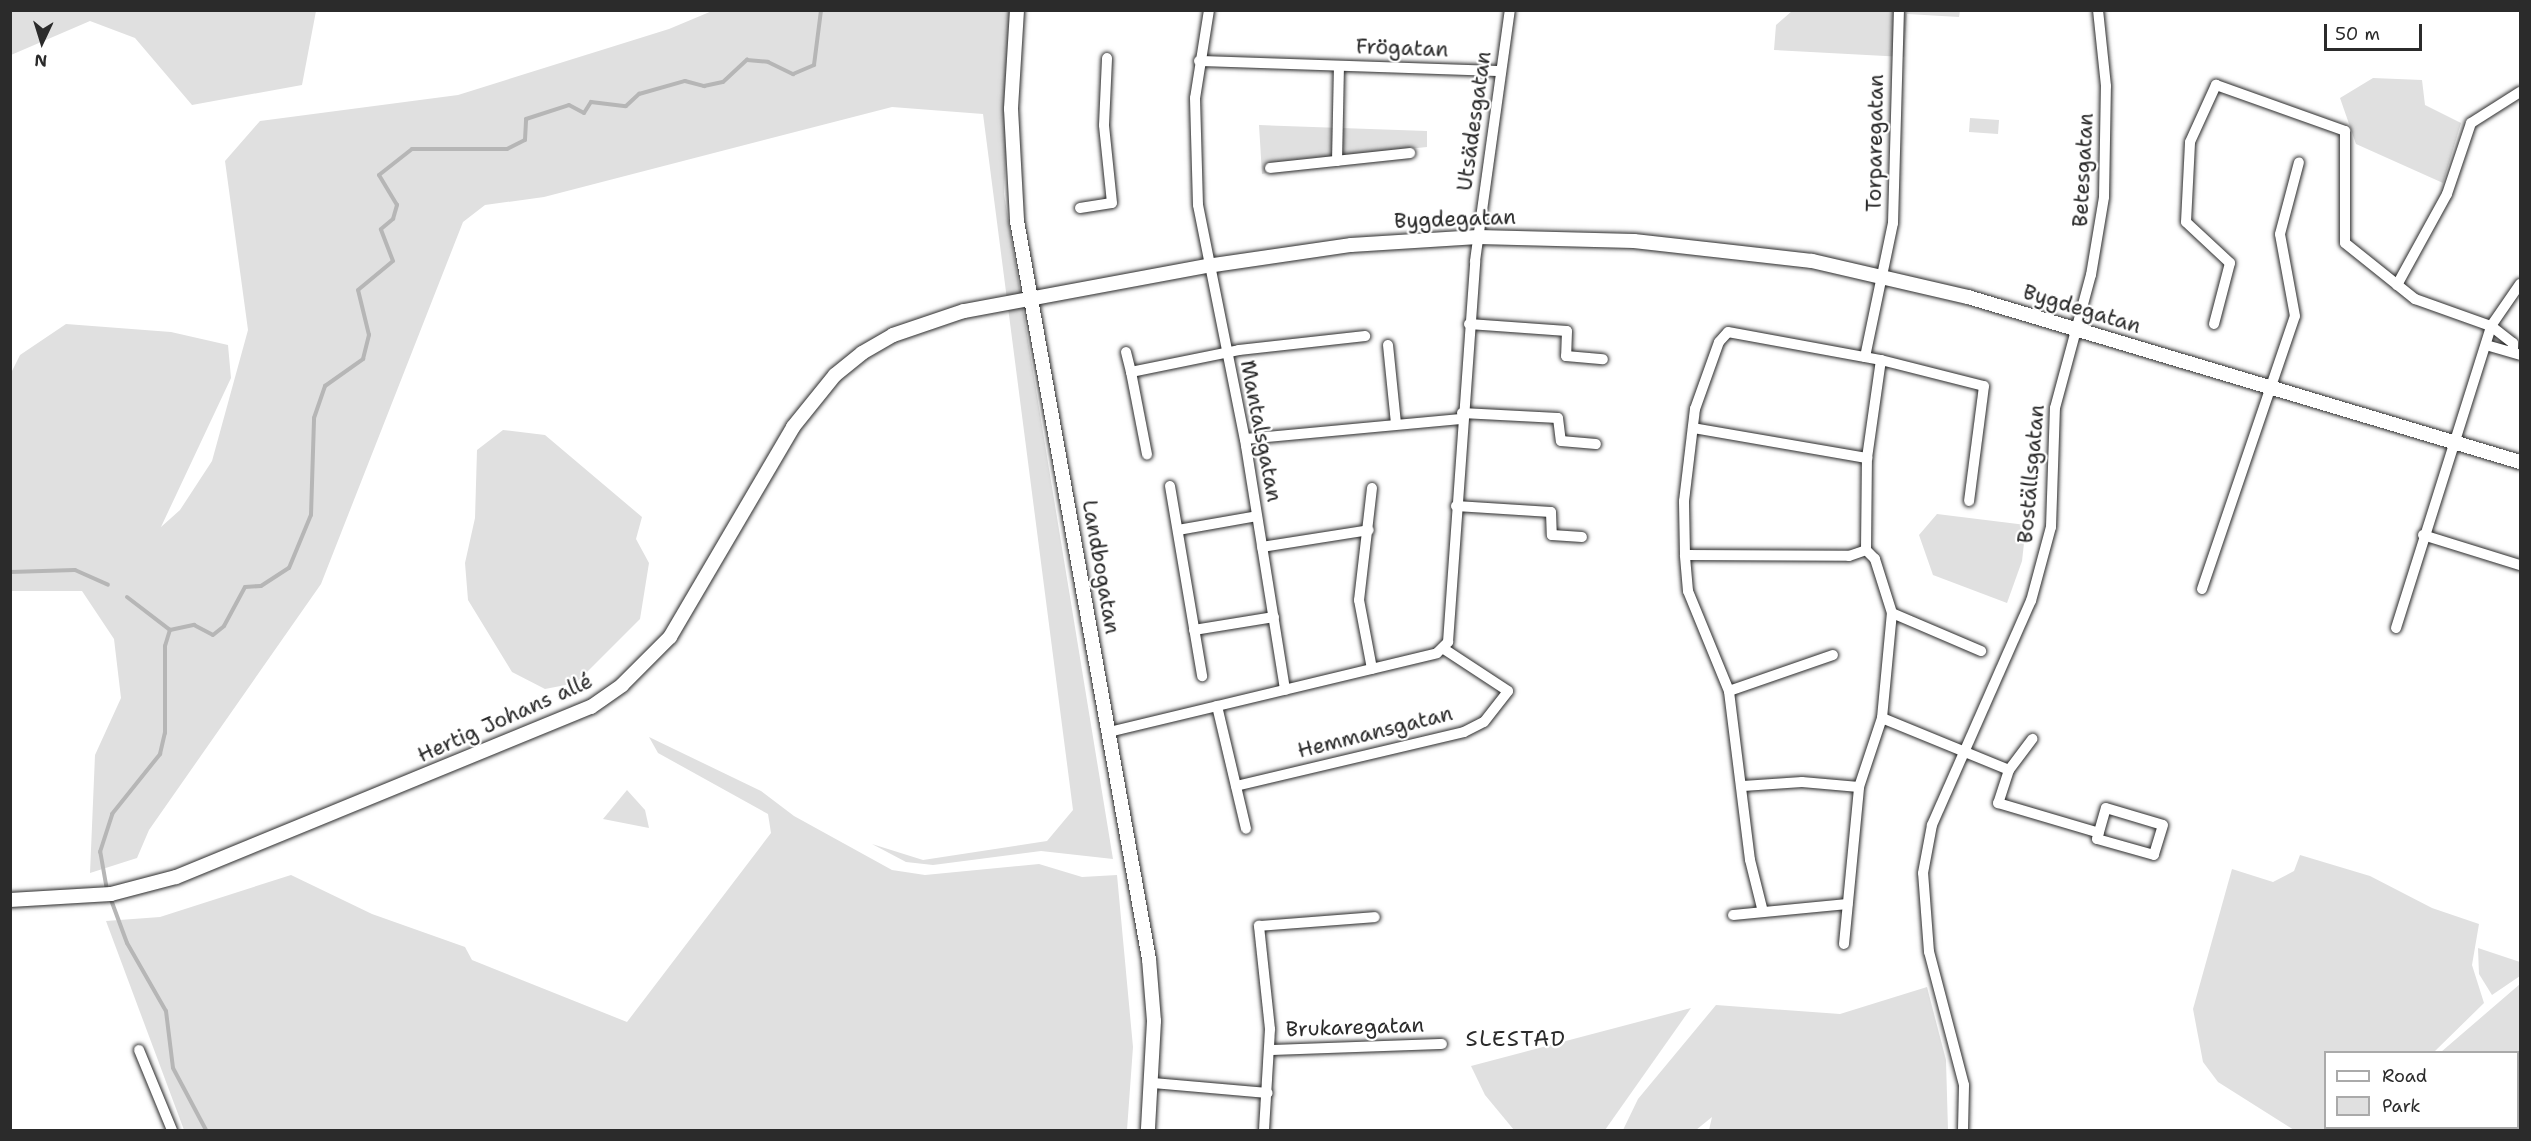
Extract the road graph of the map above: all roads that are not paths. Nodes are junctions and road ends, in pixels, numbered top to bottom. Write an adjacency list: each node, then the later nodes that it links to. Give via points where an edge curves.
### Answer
1 (1017, 10): 21 (street, Landbogatan, via 1012,159)
2 (1209, 10): 7 (street, Mantalsgatan)
3 (1510, 10): 9 (street, Utsädesgatan)
4 (1899, 10): 18 (street, Torparegatan, via 1893,223)
5 (2098, 10): 25 (street, Betesgatan, via 2106,86 2104,197 2091,274)
6 (1107, 58): 15 (street, via 1104,125 1112,203)
7 (1199, 61): 8 (street, Frögatan); 17 (street, Mantalsgatan, via 1195,162)
8 (1339, 66): 9 (street, Frögatan); 12 (street, Frögatan)
9 (1500, 71): 16 (street, Utsädesgatan)
10 (2520, 92): 20 (street, via 2471,123 2447,194)
11 (1410, 153): 12 (street)
12 (1337, 161): 14 (street)
13 (2299, 162): 36 (street, via 2280,234 2295,316)
14 (1270, 168)
15 (1080, 208)
16 (1478, 237): 17 (street, Bygdegatan, via 1351,245); 18 (street, Bygdegatan, via 1672,244); 22 (street)
17 (1207, 266): 21 (street, Bygdegatan); 30 (street, Mantalsgatan)
18 (1882, 275): 25 (street, Bygdegatan); 32 (street)
19 (2520, 284): 24 (street)
20 (2397, 285): 23 (street, via 2345,243 2345,131 2216,85 2190,142 2186,222 2230,263); 24 (street, via 2415,299)
21 (1031, 298): 73 (street, Landbogatan); 82 (street, Hertig Johans allé, via 928,321 893,335 835,375 793,427 670,637 622,686 591,707 227,857 130,891)
22 (1469, 324): 33 (street, via 1567,331 1566,356); 37 (street)
23 (2214, 324)
24 (2491, 326): 28 (street); 31 (street, via 2513,343)
25 (2074, 328): 36 (street, Bygdegatan); 75 (street, Boställsgatan, via 2055,408 2051,527 2039,575 2022,624)
26 (1365, 336): 30 (street, Mantalsgatan)
27 (1388, 345): 38 (street)
28 (2486, 345): 31 (street); 41 (street)
29 (1126, 352): 35 (street)
30 (1227, 352): 35 (street, Mantalsgatan); 40 (street, Mantalsgatan)
31 (2517, 353)
32 (1866, 357): 34 (street); 39 (street, via 1728,332 1700,391)
33 (1603, 359)
34 (1881, 360): 44 (street); 48 (street, via 1984,386)
35 (1131, 372): 43 (street)
36 (2269, 389): 41 (street, Bygdegatan); 59 (street)
37 (1462, 416): 38 (street); 42 (street, via 1558,418 1561,441); 49 (street)
38 (1396, 424): 40 (street)
39 (1693, 428): 44 (street); 57 (street, via 1684,501)
40 (1245, 439): 50 (street, Mantalsgatan)
41 (2453, 442): 45 (street, Bygdegatan); 53 (street)
42 (1596, 444)
43 (1146, 454)
44 (1867, 458): 56 (street)
45 (2520, 462)
46 (1170, 486): 51 (street)
47 (1372, 488): 52 (street)
48 (1969, 501)
49 (1456, 506): 54 (street, via 1551,512 1552,535); 64 (street, via 1450,634)
50 (1257, 516): 51 (street, Mantalsgatan); 55 (street, Mantalsgatan)
51 (1178, 530): 63 (street)
52 (1369, 530): 55 (street); 67 (street, via 1359,600)
53 (2422, 535): 58 (street); 62 (street)
54 (1582, 537)
55 (1262, 548): 61 (street, Mantalsgatan)
56 (1866, 550): 57 (street, via 1849,556); 60 (street, via 1875,558)
57 (1685, 555): 70 (street, via 1688,591)
58 (2520, 565)
59 (2202, 589)
60 (1892, 613): 65 (street); 72 (street)
61 (1274, 617): 63 (street); 69 (street, Mantalsgatan)
62 (2396, 628)
63 (1194, 630): 68 (street)
64 (1444, 649): 67 (street); 77 (street, Hemmansgatan, via 1511,686 1490,716 1464,732)
65 (1981, 651)
66 (1833, 655): 70 (street)
67 (1372, 669): 69 (street)
68 (1202, 676)
69 (1285, 690): 71 (street)
70 (1729, 691): 78 (street)
71 (1217, 706): 73 (street); 77 (street)
72 (1882, 718): 75 (street); 79 (street)
73 (1110, 732): 91 (street, Landbogatan, via 1149,959)
74 (2032, 739): 76 (street)
75 (1960, 752): 76 (street); 96 (street, Boställsgatan, via 1932,825 1923,873 1924,924 1964,1085)
76 (2009, 770): 81 (street, via 1998,803)
77 (1236, 786): 80 (street)
78 (1743, 786): 79 (street, via 1802,782); 84 (street, via 1750,860)
79 (1859, 787): 83 (street)
80 (1246, 829)
81 (2099, 832): 81 (street, via 2097,838 2154,855 2163,825 2106,808)
82 (10, 900)
83 (1847, 904): 84 (street); 87 (street)
84 (1763, 912): 85 (street)
85 (1733, 915)
86 (1375, 917): 90 (street, Brukaregatan, via 1259,921)
87 (1844, 944)
88 (1442, 1044): 90 (street, Brukaregatan)
89 (139, 1050): 93 (street)
90 (1270, 1050): 92 (street, Brukaregatan)
91 (1153, 1083): 92 (street); 94 (street, Landbogatan)
92 (1268, 1093): 95 (street, Brukaregatan)
93 (172, 1131)
94 (1148, 1131)
95 (1264, 1131)
96 (1963, 1131)

